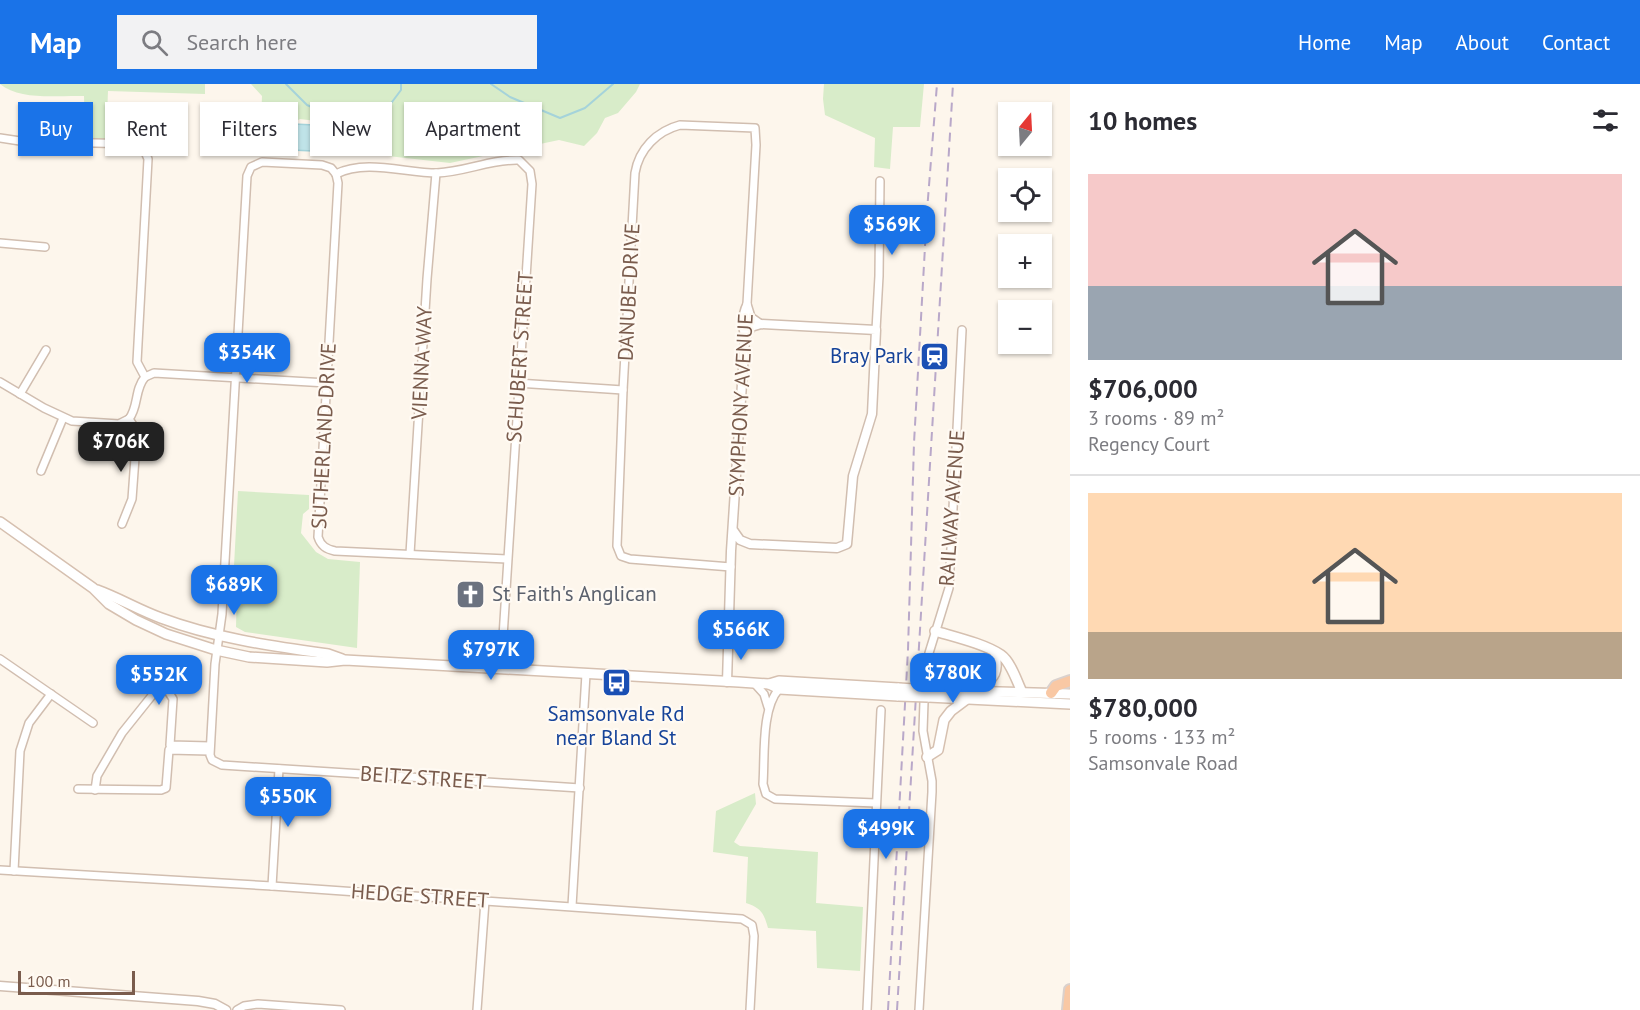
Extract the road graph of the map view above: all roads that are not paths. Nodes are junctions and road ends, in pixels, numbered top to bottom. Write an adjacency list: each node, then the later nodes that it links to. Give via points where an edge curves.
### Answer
1 (755, 128): 8 (street, SYMPHONY AVENUE); 19 (street, DANUBE DRIVE, via 680,125 643,149 635,173)
2 (0, 138): 14 (street, via 143,147 148,159 137,362)
3 (436, 173): 4 (street, via 355,167); 18 (street, SCHUBERT STREET, via 519,160 530,171); 28 (street, VIENNA WAY)
4 (336, 174): 15 (street, via 322,165 262,162 251,167 247,176); 17 (street, SUTHERLAND DRIVE)
5 (880, 181): 10 (street)
6 (0, 243): 7 (street)
7 (45, 247)
8 (747, 304): 9 (street, via 751,317); 12 (street, SYMPHONY AVENUE)
9 (761, 324): 10 (street); 12 (street, via 752,327)
10 (876, 330): 27 (street, via 872,414 853,476 847,544 837,548)
11 (962, 330): 32 (street, RAILWAY AVENUE, via 949,588)
12 (745, 338): 26 (street, SYMPHONY AVENUE)
13 (46, 351): 20 (street)
14 (145, 377): 15 (street, via 154,374); 22 (street, via 137,389 134,413)
15 (235, 378): 17 (street); 33 (street)
16 (0, 382): 20 (street)
17 (327, 383): 28 (street, SUTHERLAND DRIVE, via 320,542 335,551)
18 (517, 383): 19 (street); 29 (street, SCHUBERT STREET)
19 (623, 390): 30 (street, DANUBE DRIVE, via 618,546 621,556)
20 (20, 394): 21 (street)
21 (63, 418): 22 (street, via 119,424); 23 (street)
22 (129, 419): 25 (street, via 135,428 136,444 132,499)
23 (41, 471)
24 (0, 522): 31 (main road)
25 (122, 524)
26 (733, 530): 27 (street, via 740,540); 30 (street, SYMPHONY AVENUE)
27 (750, 544): 30 (street, via 738,549)
28 (410, 554): 29 (street, SUTHERLAND DRIVE)
29 (507, 559): 38 (street)
30 (732, 562): 41 (street, SYMPHONY AVENUE)
31 (93, 588): 33 (main road, via 159,618); 34 (main road, via 109,604 136,620)
32 (935, 631): 35 (main road); 48 (street, RAILWAY AVENUE, via 927,662)
33 (219, 636): 34 (street); 37 (main road)
34 (216, 650): 37 (main road, via 273,659); 57 (street)
35 (995, 653): 45 (main road, via 997,670); 47 (main road, via 1006,660)
36 (0, 659): 50 (street)
37 (345, 660): 38 (main road)
38 (501, 668): 39 (main road)
39 (586, 674): 41 (main road); 60 (street)
40 (1070, 681): 49 (highway, via 1056,686)
41 (727, 682): 42 (main road)
42 (755, 684): 43 (main road); 54 (street)
43 (769, 684): 44 (main road); 46 (main road, via 779,681)
44 (779, 688): 46 (main road); 54 (street)
45 (979, 691): 47 (main road); 48 (main road)
46 (898, 692): 48 (main road, bridge)
47 (1022, 692): 49 (main road)
48 (926, 693): 52 (main road); 58 (street, RAILWAY AVENUE, via 923,724)
49 (1051, 693): 51 (main road)
50 (51, 694): 56 (street); 65 (street, via 29,723 20,751)
51 (1070, 694)
52 (967, 699): 53 (main road); 58 (main road, via 947,715 938,750)
53 (1070, 704)
54 (768, 707): 63 (street, via 763,784 766,794 775,799)
55 (881, 710): 63 (street)
56 (93, 723)
57 (209, 748): 59 (street, BEITZ STREET, via 212,760 222,765); 62 (street, via 169,750 166,788 161,790); 62 (street, via 170,745 173,699 168,691 160,690 122,733 97,776)
58 (927, 757): 77 (street, RAILWAY AVENUE, via 932,792)
59 (279, 769): 60 (street, BEITZ STREET); 66 (street)
60 (580, 788): 68 (street)
61 (78, 789): 62 (street)
62 (95, 790)
63 (876, 803): 76 (street)
64 (0, 870): 65 (street, HEDGE STREET)
65 (14, 871): 66 (street, HEDGE STREET)
66 (272, 886): 67 (street, HEDGE STREET)
67 (485, 901): 68 (street, HEDGE STREET); 74 (street)
68 (572, 906): 75 (street, HEDGE STREET, via 742,919 752,925 754,936)
69 (0, 986): 71 (street, via 198,1001)
70 (1070, 990): 78 (highway)
71 (226, 1010)
72 (237, 1010): 73 (street, via 258,1004)
73 (342, 1010)
74 (477, 1010)
75 (750, 1010)
76 (867, 1010)
77 (919, 1010)
78 (1068, 1010)

